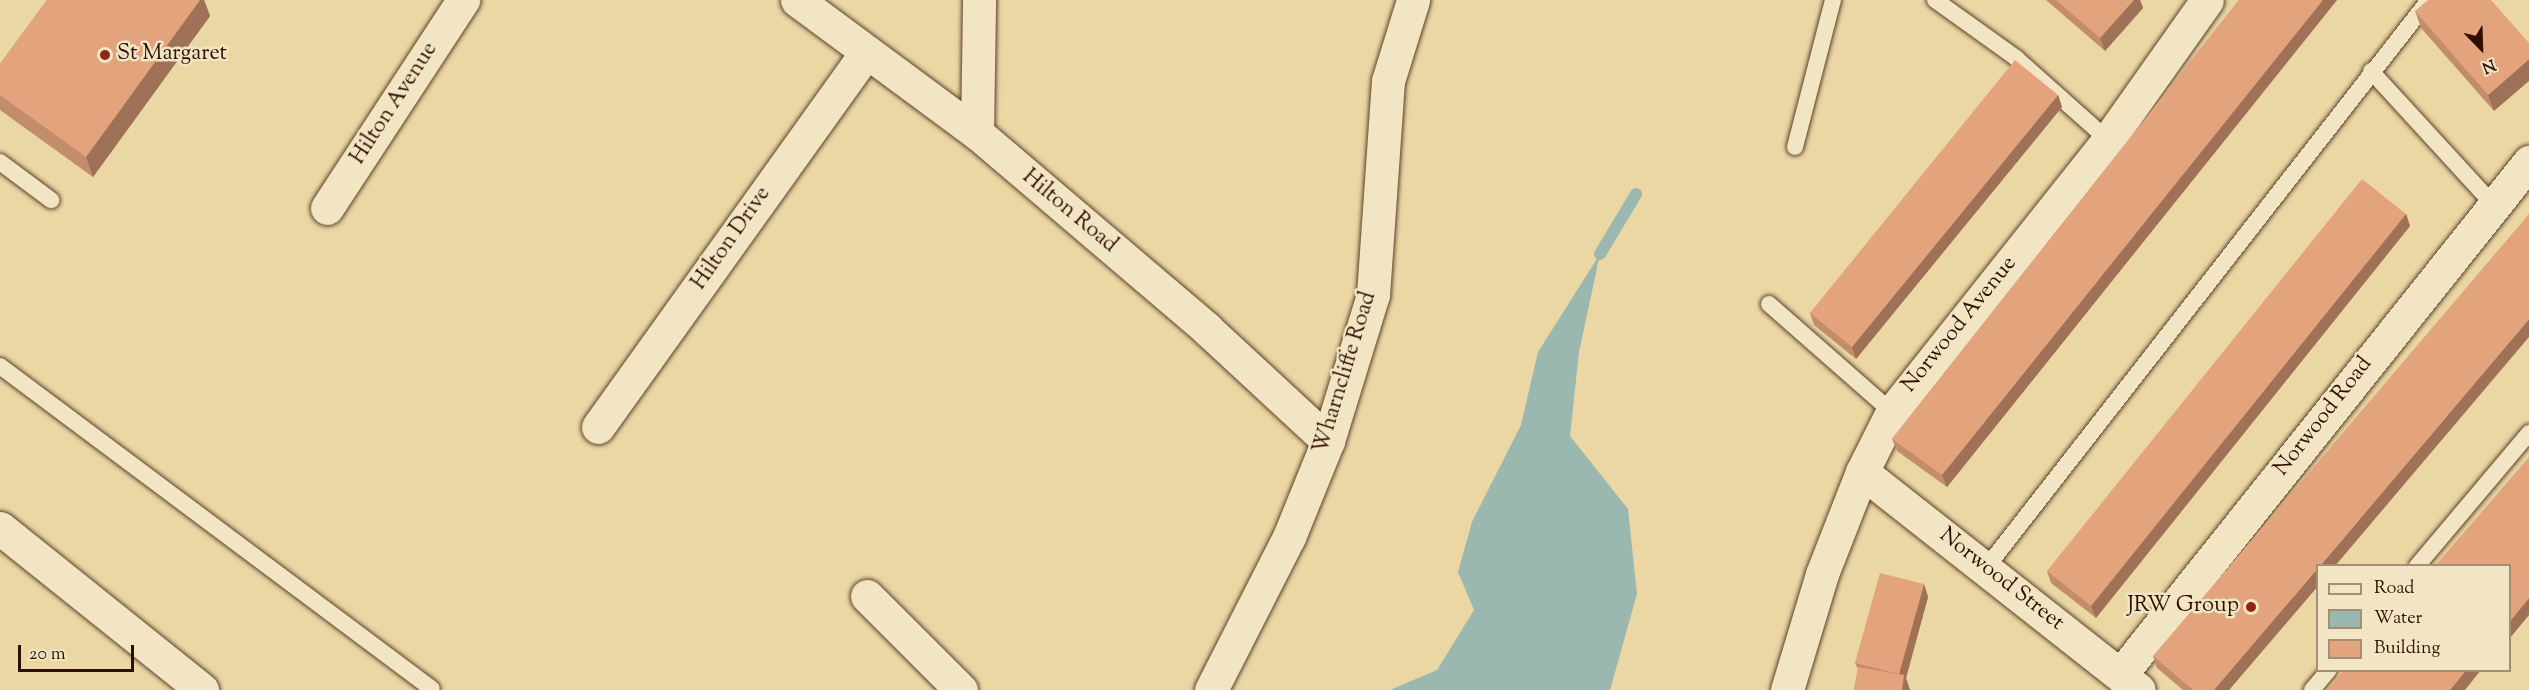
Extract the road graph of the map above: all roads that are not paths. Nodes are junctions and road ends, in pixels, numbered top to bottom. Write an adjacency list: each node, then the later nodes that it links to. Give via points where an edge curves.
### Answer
1 (463, 0): 18 (street, Hilton Avenue)
2 (797, 0): 9 (street, Hilton Road)
3 (979, 0): 11 (street)
4 (1413, 0): 24 (street, Wharncliffe Road, via 1388,81 1373,295)
5 (1833, 0): 13 (lane)
6 (1935, 0): 12 (lane, via 2016,58)
7 (2206, 0): 12 (street, Norwood Avenue)
8 (2429, 0): 10 (lane)
9 (866, 52): 11 (street, Hilton Road); 22 (street, Hilton Drive)
10 (2371, 71): 17 (lane); 28 (lane)
11 (977, 133): 24 (street, Hilton Road, via 1207,329)
12 (2108, 140): 21 (street, Norwood Avenue)
13 (1795, 147)
14 (0, 162): 16 (lane)
15 (2529, 162): 17 (street, Norwood Road)
16 (51, 200)
17 (2493, 204): 31 (street, Norwood Road)
18 (327, 208)
19 (1769, 304): 21 (lane)
20 (0, 366): 32 (lane)
21 (1892, 412): 25 (street, Norwood Avenue)
22 (598, 427)
23 (2529, 433): 27 (lane)
24 (1328, 441): 35 (street, Wharncliffe Road, via 1289,537)
25 (1862, 472): 28 (street, Norwood Street); 36 (street, Norwood Avenue, via 1822,574)
26 (0, 528): 33 (street)
27 (2419, 564)
28 (1986, 568): 31 (street, Norwood Street)
29 (867, 596): 34 (street)
30 (2327, 672): 37 (lane)
31 (2130, 682)
32 (432, 689)
33 (202, 690)
34 (961, 690)
35 (1211, 690)
36 (1787, 690)
37 (2312, 690)

